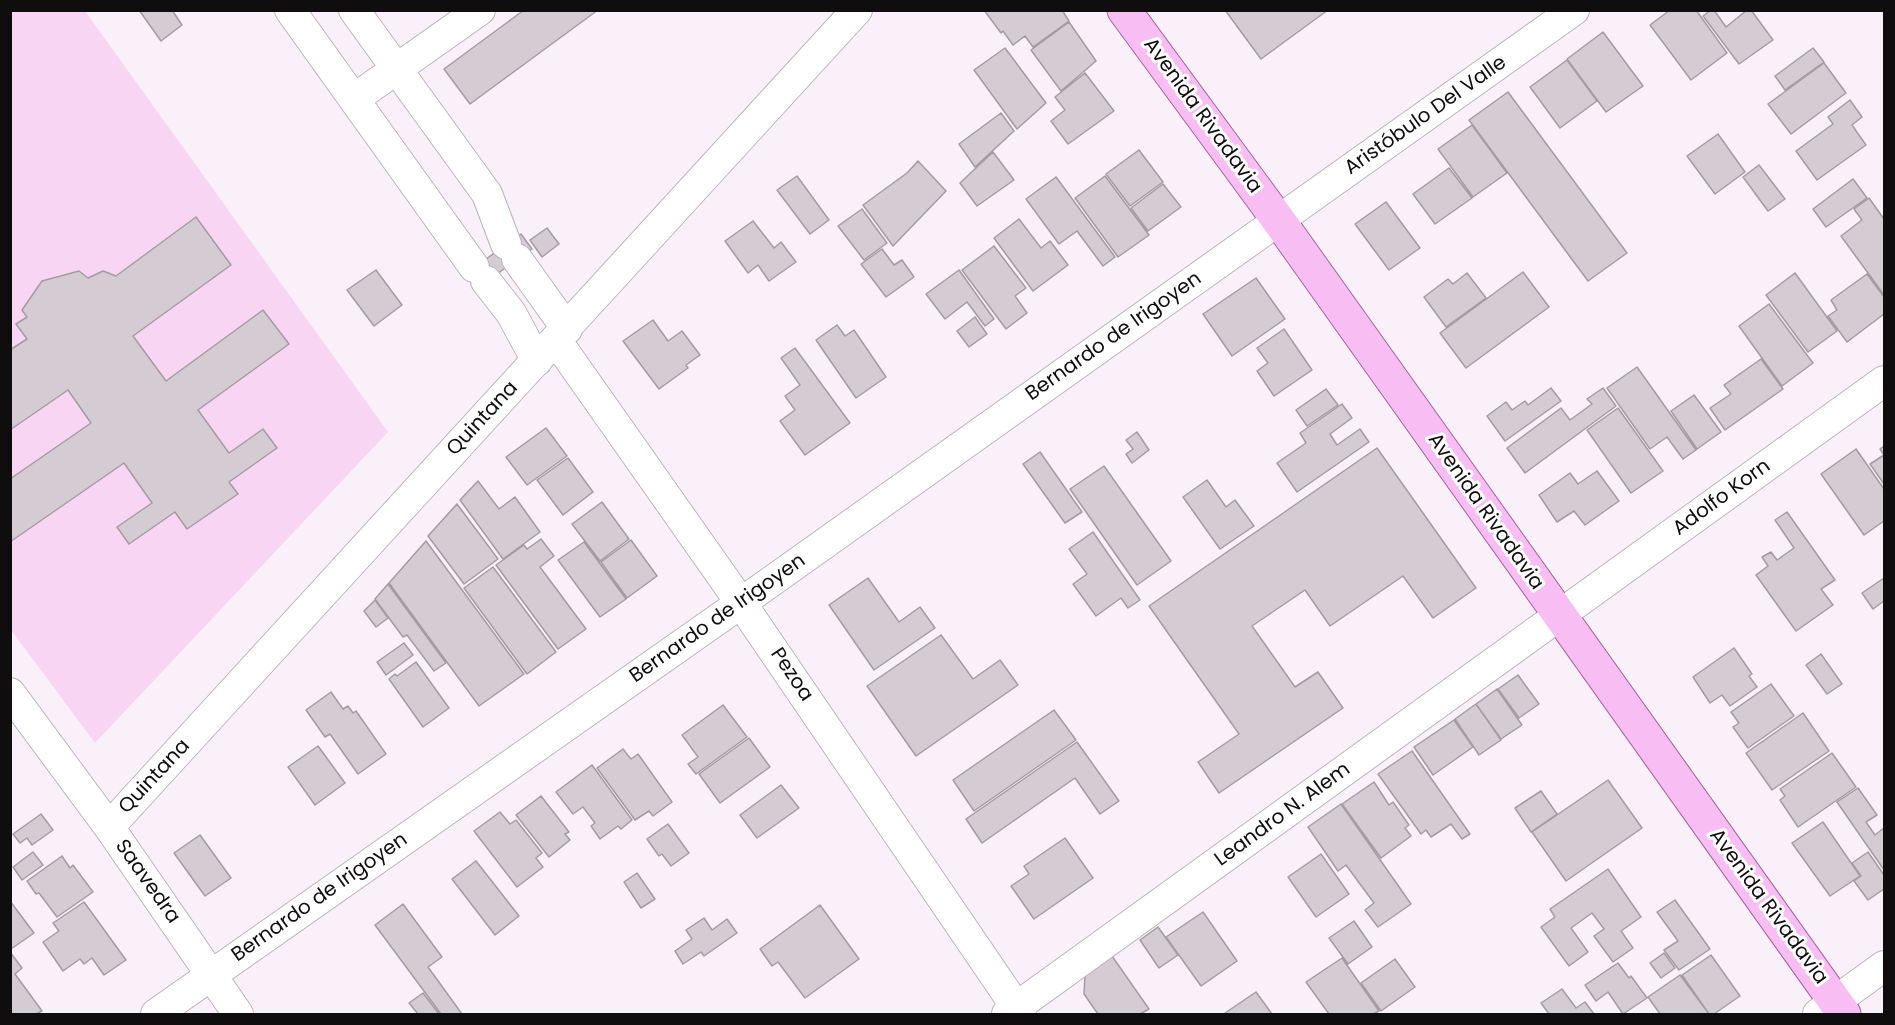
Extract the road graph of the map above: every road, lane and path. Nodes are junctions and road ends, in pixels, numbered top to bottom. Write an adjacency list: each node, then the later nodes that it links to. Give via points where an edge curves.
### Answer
1 (290, 10): 8 (street)
2 (354, 10): 7 (street)
3 (480, 10): 7 (street)
4 (857, 10): 10 (street, Quintana)
5 (1124, 10): 9 (main road, Avenida Rivadavia)
6 (1574, 10): 9 (street, Aristóbulo Del Valle)
7 (396, 69): 8 (street); 10 (street, via 487,194)
8 (354, 99): 10 (street, via 511,313)
9 (1279, 220): 12 (street, Bernardo de Irigoyen); 13 (main road, Avenida Rivadavia)
10 (553, 343): 12 (street, Pezoa); 15 (street, Quintana)
11 (1884, 381): 13 (street, Adolfo Korn)
12 (741, 603): 17 (street, Bernardo de Irigoyen); 19 (street, Pezoa)
13 (1559, 616): 18 (main road, Avenida Rivadavia); 19 (street, Leandro N. Alem)
14 (10, 693): 15 (street, Saavedra)
15 (109, 827): 17 (street, Saavedra)
16 (1884, 966): 18 (street)
17 (211, 975): 20 (street, Bernardo de Irigoyen); 21 (street, Saavedra)
18 (1833, 1010)
19 (1015, 1012)
20 (156, 1014)
21 (238, 1014)

